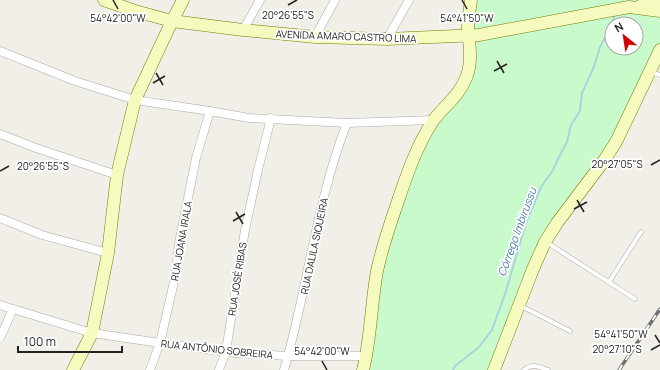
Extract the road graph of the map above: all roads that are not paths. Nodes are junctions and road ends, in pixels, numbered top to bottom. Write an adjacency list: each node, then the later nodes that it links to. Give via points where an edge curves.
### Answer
1 (104, 0): 10 (street, AVENIDA AMARO CASTRO LIMA)
2 (183, 0): 10 (street)
3 (260, 0): 11 (street)
4 (334, 0): 13 (street)
5 (408, 0): 14 (street)
6 (471, 0): 12 (street)
7 (659, 0): 8 (street, AVENIDA AMARO CASTRO LIMA)
8 (633, 7): 9 (street, AVENIDA AMARO CASTRO LIMA); 12 (street, AVENIDA AMARO CASTRO LIMA)
9 (660, 11)
10 (172, 20): 11 (street, AVENIDA AMARO CASTRO LIMA); 18 (street)
11 (243, 30): 13 (street, AVENIDA AMARO CASTRO LIMA)
12 (469, 36): 14 (street, AVENIDA AMARO CASTRO LIMA); 21 (street, via 470,66 466,78 460,90)
13 (315, 37): 14 (street, AVENIDA AMARO CASTRO LIMA)
14 (387, 39)
15 (660, 50): 17 (street)
16 (0, 51): 18 (street, via 75,81)
17 (654, 73): 27 (street, via 603,162)
18 (135, 100): 19 (street); 24 (street)
19 (210, 110): 20 (street, via 249,118); 37 (street, RUA JOANA IRALA, via 196,158 179,244 176,273)
20 (271, 118): 22 (street); 38 (street, RUA JOSÉ RIBAS, via 245,230)
21 (434, 120): 22 (street); 40 (street, via 422,139 386,239 378,271)
22 (348, 123): 39 (street, RUA DALILA SIQUEIRA, via 337,150 321,209)
23 (0, 134): 24 (street)
24 (117, 175): 28 (street)
25 (0, 218): 28 (street, via 42,235)
26 (641, 232): 29 (lane)
27 (545, 242): 29 (lane); 32 (street)
28 (108, 253): 35 (street)
29 (609, 282): 30 (lane)
30 (635, 299)
31 (0, 305): 33 (street, RUA ANTÔNIO SOBREIRA)
32 (519, 305): 34 (lane); 46 (street)
33 (12, 309): 35 (street, RUA ANTÔNIO SOBREIRA); 36 (street)
34 (570, 331)
35 (92, 333): 37 (street, RUA ANTÔNIO SOBREIRA); 41 (street)
36 (0, 338)
37 (160, 343): 38 (street, RUA ANTÔNIO SOBREIRA); 42 (street, RUA JOANA IRALA)
38 (226, 351): 39 (street, RUA ANTÔNIO SOBREIRA); 43 (street, RUA JOSÉ RIBAS)
39 (288, 356): 40 (street, RUA ANTÔNIO SOBREIRA); 44 (street, RUA DALILA SIQUEIRA)
40 (366, 356): 45 (street)
41 (73, 370)
42 (150, 370)
43 (219, 370)
44 (284, 370)
45 (363, 370)
46 (494, 370)
47 (524, 370): 48 (lane, via 534,365)
48 (548, 370)

